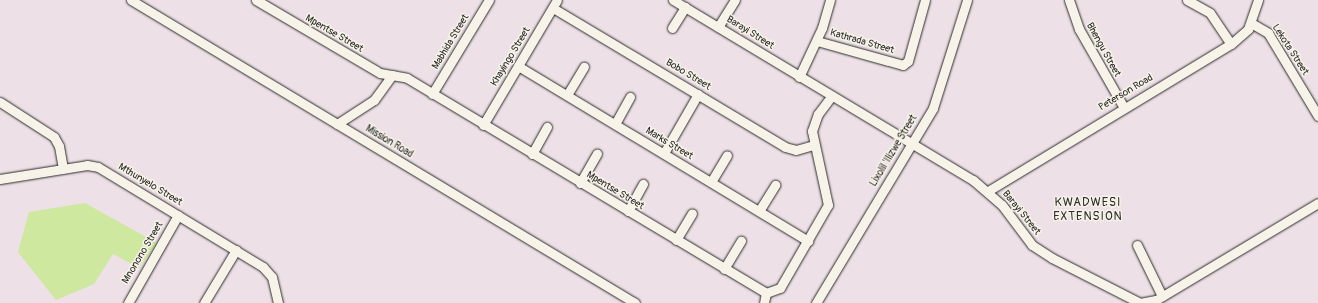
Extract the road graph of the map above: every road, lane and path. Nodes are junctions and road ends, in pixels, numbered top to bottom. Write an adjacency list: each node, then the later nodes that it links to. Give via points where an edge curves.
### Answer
1 (131, 0): 31 (street, Mission Road)
2 (256, 0): 21 (street, Mpentse Street, via 380,73)
3 (489, 0): 23 (street, Mabhida Street)
4 (673, 0): 13 (street, Barayi Street)
5 (734, 0): 15 (street)
6 (830, 0): 17 (street, Kathrada Street)
7 (925, 0): 17 (street, Kathrada Street, via 908,61 903,65)
8 (968, 0): 35 (street, Lixolil 'Ilizwe Street, via 942,89)
9 (1069, 0): 29 (street, Bhengu Street, via 1078,29)
10 (1187, 0): 18 (street, via 1210,13)
11 (1258, 0): 14 (street, Peterson Road)
12 (555, 4): 19 (street, Khayingo Street); 24 (street, Bobo Street)
13 (685, 7): 15 (street, Barayi Street); 16 (street)
14 (1251, 23): 18 (street, Peterson Road, via 1242,36); 30 (street, Lekota Street, via 1268,33)
15 (718, 27): 22 (street, Barayi Street)
16 (672, 28)
17 (817, 41): 22 (street, Kathrada Street)
18 (1231, 44): 29 (street, Peterson Road)
19 (518, 66): 25 (street, Marks Street); 33 (street, Khayingo Street)
20 (584, 66): 25 (street)
21 (392, 75): 23 (street, Mpentse Street, via 407,78); 31 (street, via 374,100)
22 (799, 77): 27 (street, Barayi Street)
23 (432, 94): 33 (street, Mpentse Street)
24 (698, 94): 36 (street, Bobo Street, via 785,147 796,150); 38 (street)
25 (567, 95): 32 (street, Marks Street)
26 (630, 97): 32 (street)
27 (830, 97): 35 (street, Barayi Street); 36 (street, via 814,121)
28 (0, 102): 41 (street, via 54,137 59,146)
29 (1124, 108): 47 (street, Peterson Road)
30 (1318, 116)
31 (337, 124): 64 (street, Mission Road)
32 (615, 124): 38 (street, Marks Street)
33 (483, 125): 39 (street, Mpentse Street)
34 (547, 127): 39 (street)
35 (912, 143): 47 (street, Barayi Street); 66 (street, Lixolil 'Ilizwe Street)
36 (814, 145): 55 (street, via 828,205)
37 (597, 153): 44 (street)
38 (664, 153): 43 (street, Marks Street)
39 (532, 154): 44 (street, Mpentse Street)
40 (728, 155): 43 (street)
41 (63, 169): 42 (street, Mthunyelo Street); 52 (street, Mthunyelo Street, via 87,165 98,167)
42 (0, 179)
43 (711, 182): 50 (street, Marks Street)
44 (580, 183): 49 (street, Mpentse Street)
45 (643, 184): 49 (street)
46 (775, 185): 50 (street)
47 (988, 191): 60 (street, Barayi Street, via 1032,245 1052,258 1135,301 1147,303)
48 (1318, 203): 60 (street, Barayi Street)
49 (628, 211): 53 (street, Mpentse Street)
50 (759, 211): 55 (street, Marks Street)
51 (692, 213): 53 (street)
52 (178, 215): 57 (street, Mthunyelo Street); 61 (street, Mnonono Street)
53 (676, 240): 58 (street, Mpentse Street)
54 (741, 241): 58 (street)
55 (808, 241): 59 (street, via 780,288)
56 (1136, 245): 60 (street)
57 (236, 250): 62 (street); 63 (street, Mthunyelo Street, via 263,267 272,278)
58 (724, 269): 59 (street, Mpentse Street)
59 (766, 293): 65 (street)
60 (1158, 300)
61 (128, 303)
62 (204, 303)
63 (278, 303)
64 (636, 303)
65 (764, 303)
66 (816, 303)

